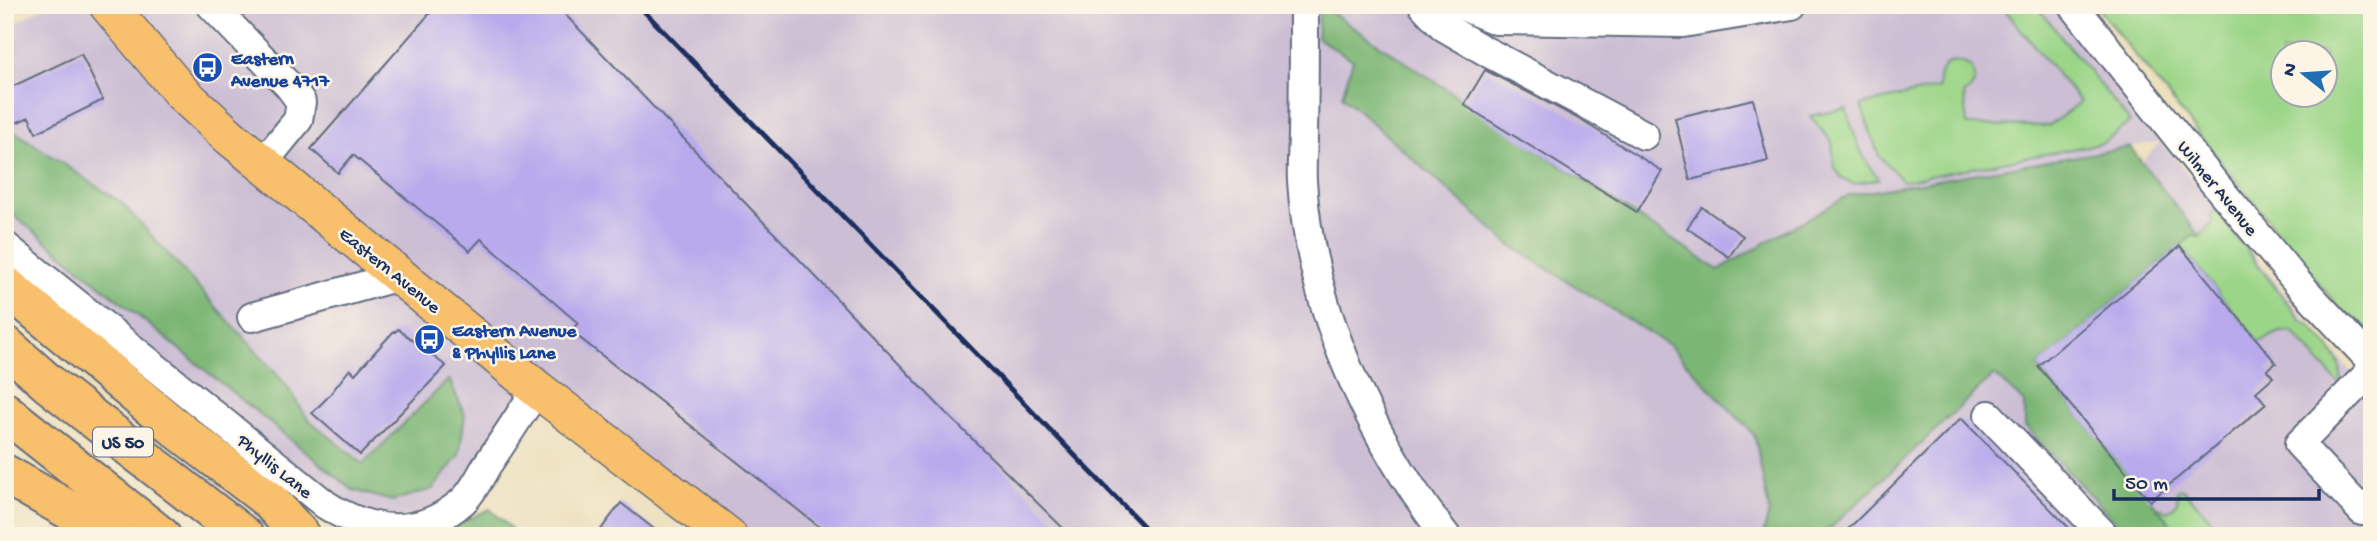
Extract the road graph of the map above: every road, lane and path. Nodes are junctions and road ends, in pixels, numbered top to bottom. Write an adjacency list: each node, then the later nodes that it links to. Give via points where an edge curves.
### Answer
1 (108, 5): 9 (main road, Eastern Avenue, via 181,92)
2 (211, 5): 9 (street, via 301,102 298,120)
3 (1304, 5): 27 (street, via 1301,178 1320,286 1353,380 1386,447)
4 (1423, 5): 8 (street, via 1444,27)
5 (1460, 5): 6 (street, via 1496,20 1683,23)
6 (1792, 5)
7 (2073, 5): 15 (street, Wilmer Avenue, via 2298,283)
8 (1644, 135)
9 (262, 164): 11 (main road, Eastern Avenue)
10 (5, 246): 17 (street, Phyllis Lane, via 326,505 371,527 422,524 465,499)
11 (399, 276): 13 (street); 17 (main road, Eastern Avenue)
12 (5, 285): 25 (highway, via 269,500)
13 (252, 317)
14 (5, 345): 24 (highway, US 50, via 50,386)
15 (2372, 362)
16 (2372, 370): 21 (street, via 2299,444 2362,511)
17 (537, 389): 26 (main road, Eastern Avenue)
18 (5, 412): 23 (highway, US 50)
19 (1989, 415): 28 (street)
20 (5, 474): 22 (highway)
21 (2372, 502)
22 (115, 536)
23 (161, 536)
24 (244, 536)
25 (301, 536)
26 (728, 536)
27 (1446, 536)
28 (2105, 536)

